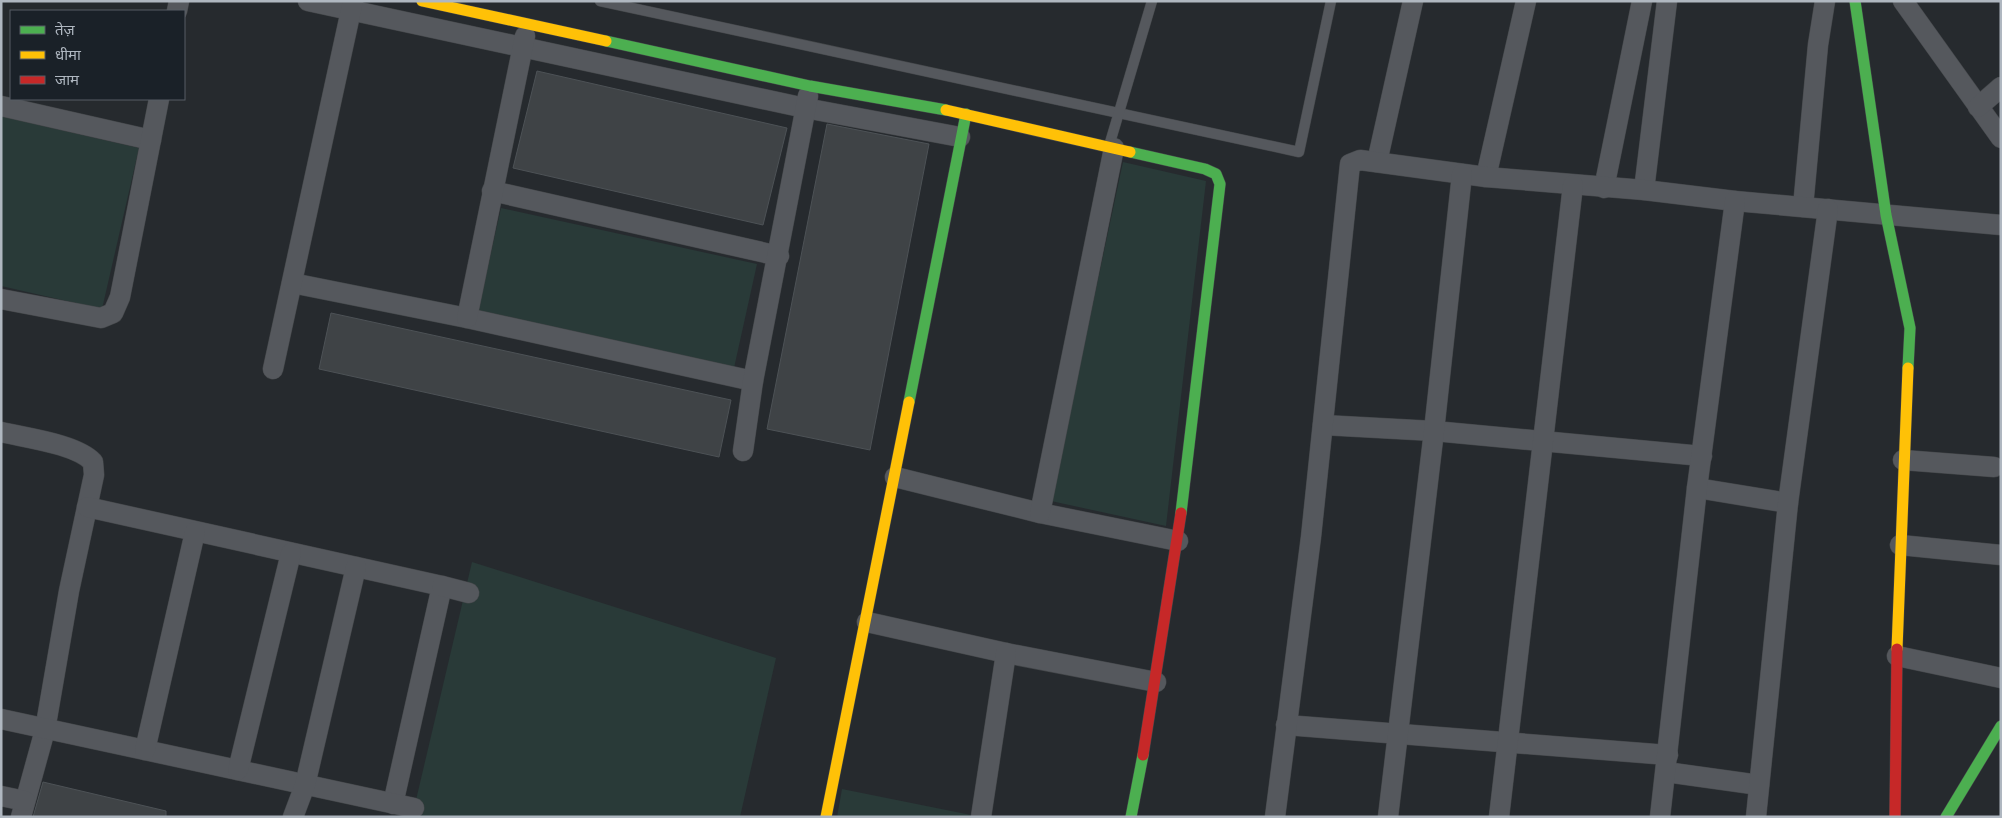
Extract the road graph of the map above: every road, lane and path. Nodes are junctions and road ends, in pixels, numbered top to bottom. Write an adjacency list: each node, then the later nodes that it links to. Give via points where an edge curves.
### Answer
1 (308, 1): 13 (street)
2 (422, 1): 14 (street)
3 (600, 1): 22 (lane)
4 (1152, 1): 22 (lane)
5 (1331, 1): 22 (lane, via 1299,152)
6 (1413, 1): 28 (street)
7 (1526, 1): 30 (street)
8 (1642, 1): 32 (street)
9 (1667, 1): 34 (street)
10 (1824, 1): 36 (street)
11 (1855, 1): 38 (street)
12 (1903, 1): 20 (street)
13 (352, 6): 15 (street); 41 (street)
14 (528, 24): 15 (street); 16 (street)
15 (523, 47): 21 (street); 33 (street)
16 (810, 86): 21 (street); 23 (street)
17 (2001, 87): 20 (street)
18 (159, 100): 26 (street)
19 (1, 106): 26 (street)
20 (1978, 107): 25 (street)
21 (805, 108): 24 (street); 40 (street)
22 (1119, 113): 27 (lane)
23 (966, 114): 24 (street); 27 (street)
24 (960, 137): 54 (street)
25 (2001, 138)
26 (150, 140): 42 (street, via 120,297 113,313 101,318)
27 (1112, 147): 58 (street); 60 (street, via 1212,170 1219,179)
28 (1377, 162): 29 (street); 46 (street, via 1354,160 1348,169)
29 (1462, 174): 30 (street); 47 (street)
30 (1486, 177): 31 (street)
31 (1573, 185): 32 (street); 49 (street)
32 (1604, 188): 34 (street)
33 (492, 190): 40 (street); 43 (street)
34 (1644, 190): 35 (street)
35 (1735, 201): 36 (street); 51 (street)
36 (1803, 206): 37 (street)
37 (1828, 209): 38 (street); 56 (street)
38 (1886, 215): 39 (street); 52 (street, via 1910,328)
39 (2001, 225)
40 (779, 256): 45 (street)
41 (292, 283): 43 (street); 44 (street)
42 (1, 299)
43 (467, 318): 45 (street)
44 (273, 369)
45 (753, 381): 50 (street)
46 (1323, 425): 47 (street); 73 (street)
47 (1434, 431): 49 (street); 76 (street)
48 (1, 432): 57 (street, via 86,454 93,462 94,475)
49 (1542, 443): 51 (street); 77 (street)
50 (744, 451)
51 (1702, 456): 55 (street)
52 (1904, 460): 53 (street); 61 (street)
53 (1994, 467)
54 (895, 477): 58 (street); 67 (street)
55 (1697, 488): 56 (street); 79 (street)
56 (1788, 503): 82 (street)
57 (87, 507): 59 (street); 75 (street)
58 (1040, 513): 60 (street)
59 (195, 532): 62 (street); 78 (street)
60 (1178, 541): 71 (street)
61 (1900, 545): 63 (street); 69 (street)
62 (291, 553): 64 (street); 80 (street)
63 (2001, 555)
64 (356, 567): 65 (street); 81 (street)
65 (442, 586): 66 (street); 84 (street)
66 (469, 593)
67 (867, 622): 68 (street); 88 (street)
68 (1006, 653): 71 (street); 89 (street)
69 (1897, 656): 70 (street); 96 (street)
70 (2001, 678)
71 (1156, 682): 90 (street)
72 (1, 719): 75 (street)
73 (1286, 725): 76 (street); 91 (street)
74 (2001, 726): 97 (street)
75 (45, 730): 78 (street); 86 (street)
76 (1397, 735): 77 (street); 92 (street)
77 (1507, 741): 79 (street); 93 (street)
78 (145, 750): 80 (street)
79 (1667, 763): 82 (street); 94 (street)
80 (238, 770): 81 (street)
81 (305, 785): 84 (street); 87 (street)
82 (1759, 785): 95 (street)
83 (1, 796): 86 (street)
84 (393, 804): 85 (street)
85 (414, 808)
86 (23, 809)
87 (293, 817)
88 (826, 817)
89 (981, 817)
90 (1131, 817)
91 (1275, 817)
92 (1388, 817)
93 (1499, 817)
94 (1660, 817)
95 (1756, 817)
96 (1895, 817)
97 (1946, 817)

